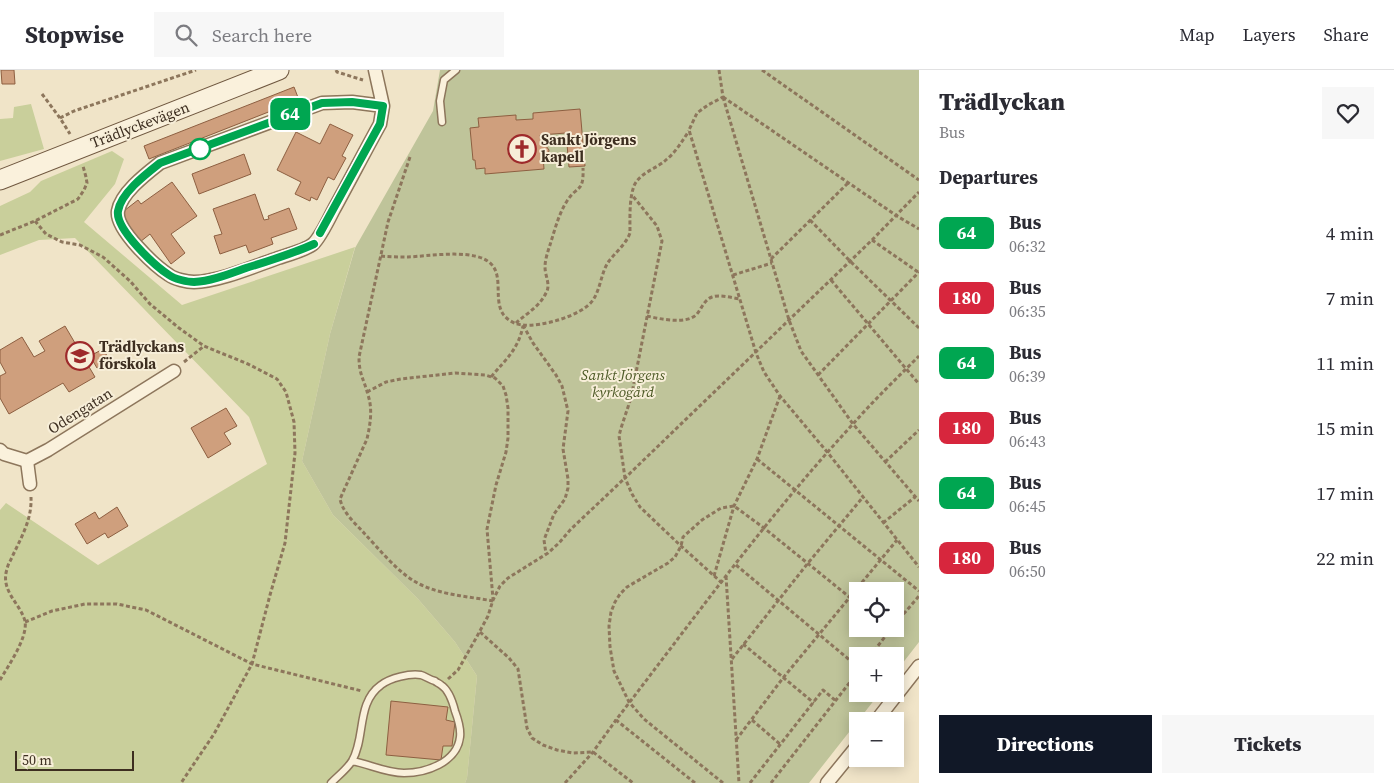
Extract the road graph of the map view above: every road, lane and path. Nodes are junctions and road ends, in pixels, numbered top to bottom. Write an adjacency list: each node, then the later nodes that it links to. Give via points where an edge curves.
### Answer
1 (196, 70): 11 (path)
2 (279, 70): 18 (street, Trädlyckevägen)
3 (336, 70): 7 (path, via 371,83)
4 (456, 70): 12 (lane, via 444,80 440,101)
5 (719, 70): 9 (path)
6 (762, 70): 19 (path)
7 (377, 76): 10 (street)
8 (42, 94): 11 (path)
9 (723, 97): 13 (path, via 697,112); 20 (path); 30 (path)
10 (383, 106): 10 (street, via 380,124 327,223 314,244 298,251 217,278 193,282 170,276 149,259 119,220 118,212 128,193 160,163 322,103)
11 (60, 118): 14 (path)
12 (442, 122)
13 (689, 130): 22 (path, via 667,160 638,179); 33 (path)
14 (71, 137)
15 (410, 157): 29 (path, via 388,222)
16 (83, 166): 25 (path, via 87,183 78,199)
17 (583, 168): 39 (path, via 583,180 560,214 546,257 549,288 535,307)
18 (0, 180)
19 (919, 180)
20 (848, 183): 23 (path); 24 (path)
21 (919, 192): 23 (path)
22 (632, 195): 37 (path, via 657,226 662,241); 41 (path, via 630,233 608,262 593,299 577,312 560,319)
23 (897, 216): 26 (path); 28 (path)
24 (810, 220): 30 (path); 31 (path)
25 (35, 221): 27 (path); 43 (path, via 46,234 62,242 80,245 103,257 150,304)
26 (919, 228)
27 (0, 235)
28 (872, 240): 31 (path); 32 (path)
29 (381, 256): 39 (path, via 460,255 485,260 498,274 501,309 510,321); 51 (path, via 359,357 359,369)
30 (772, 261): 33 (path); 38 (path)
31 (850, 261): 34 (path); 36 (path)
32 (919, 272): 36 (path)
33 (733, 276): 35 (path)
34 (831, 280): 38 (path); 40 (path)
35 (740, 299): 37 (path, via 711,297 691,318 664,320); 44 (path)
36 (891, 300): 40 (path); 42 (path)
37 (647, 316): 60 (path, via 619,436)
38 (789, 320): 44 (path); 48 (path, via 800,351)
39 (516, 323): 41 (path)
40 (868, 324): 46 (path); 48 (path)
41 (523, 325): 49 (path, via 513,352); 72 (path, via 562,386 568,411 563,449 568,488 544,540)
42 (919, 328)
43 (204, 346): 47 (path); 94 (path, via 277,379 286,392 294,422 295,453 285,543)
44 (756, 353): 52 (path); 60 (path)
45 (919, 356): 46 (path)
46 (906, 369): 50 (path); 53 (path)
47 (174, 371): 58 (street, Odengatan)
48 (818, 375): 53 (path)
49 (491, 377): 51 (path, via 470,373 438,374 386,382); 85 (path, via 503,386 509,424 506,452 488,529)
50 (919, 384)
51 (367, 392): 85 (path, via 369,429 340,499 344,511 381,552 413,580 443,592)
52 (780, 396): 56 (path); 57 (path)
53 (853, 424): 56 (path); 59 (path)
54 (919, 430): 59 (path)
55 (0, 450): 58 (street)
56 (828, 453): 62 (path); 63 (path)
57 (757, 460): 62 (path); 66 (path)
58 (27, 461): 61 (street)
59 (885, 462): 64 (path)
60 (626, 478): 71 (path, via 640,507); 72 (path)
61 (30, 484): 88 (path, via 32,504 28,524 6,570 6,588)
62 (795, 491): 68 (path); 69 (path)
63 (863, 497): 67 (path); 68 (path)
64 (915, 497): 65 (path); 67 (path)
65 (919, 501)
66 (734, 506): 69 (path); 71 (path, via 721,508 702,520 683,536); 77 (path)
67 (883, 523): 70 (path)
68 (838, 526): 73 (path); 74 (path)
69 (764, 528): 74 (path); 75 (path)
70 (897, 540): 73 (path); 76 (path)
71 (681, 546): 77 (path); 102 (path, via 668,563 627,587 611,612 609,633 614,671)
72 (546, 554): 85 (path, via 508,578)
73 (880, 560): 79 (path); 81 (path)
74 (808, 563): 82 (path); 86 (path)
75 (736, 565): 78 (path); 86 (path)
76 (919, 567)
77 (714, 576): 80 (path)
78 (726, 576): 80 (path); 92 (path)
79 (862, 582)
80 (722, 583): 102 (path)
81 (919, 591)
82 (849, 596)
83 (919, 596): 87 (path)
84 (849, 598): 90 (path)
85 (493, 600): 89 (path)
86 (778, 601): 90 (path); 91 (path)
87 (904, 614)
88 (25, 622): 94 (path, via 52,611 85,604 117,604 146,610); 97 (path, via 21,644)
89 (480, 632): 99 (path, via 458,670); 109 (path, via 518,669 527,728 532,738 558,750)
90 (819, 634): 93 (path); 96 (path)
91 (743, 644): 92 (path); 96 (path)
92 (732, 659): 107 (path)
93 (849, 659)
94 (252, 664): 100 (path); 112 (path, via 214,734)
95 (919, 666): 104 (street)
96 (783, 678): 103 (path); 106 (path)
97 (0, 680)
98 (849, 684): 101 (path)
99 (442, 685): 100 (lane, via 420,675 399,676); 111 (lane, via 453,702 460,738 453,753 442,764 404,773)
100 (371, 694): 111 (lane)
101 (836, 701): 103 (path, via 823,690); 120 (path)
102 (629, 702): 105 (path); 117 (path, via 644,719)
103 (814, 703): 108 (path)
104 (883, 712)
105 (616, 720): 109 (path); 116 (path)
106 (752, 720): 107 (path); 108 (path)
107 (736, 740): 118 (path)
108 (781, 744): 119 (path)
109 (592, 752): 114 (path); 115 (path)
110 (849, 756): 121 (street)
111 (352, 761): 113 (lane)
112 (181, 783)
113 (331, 783)
114 (565, 783)
115 (633, 783)
116 (695, 783)
117 (723, 783)
118 (739, 783)
119 (750, 783)
120 (771, 783)
121 (827, 783)

